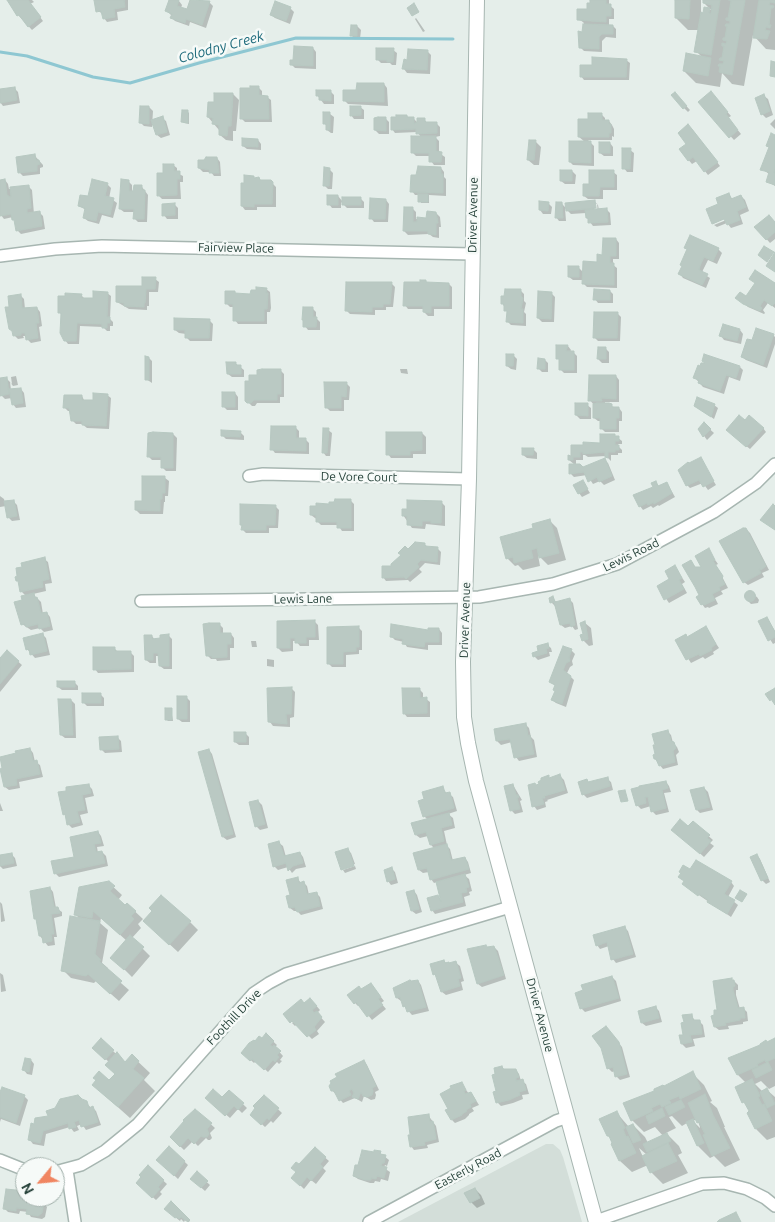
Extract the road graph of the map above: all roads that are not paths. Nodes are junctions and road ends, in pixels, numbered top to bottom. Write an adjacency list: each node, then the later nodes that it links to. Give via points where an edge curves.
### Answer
1 (477, 0): 2 (street, Driver Avenue)
2 (472, 254): 3 (street, Fairview Place, via 102,246); 6 (street, Driver Avenue)
3 (0, 256)
4 (775, 464): 7 (street, Lewis Road, via 730,502 617,564 553,584)
5 (250, 476): 6 (street, De Vore Court)
6 (469, 479): 7 (street, Driver Avenue)
7 (465, 597): 8 (street, Lewis Lane); 9 (street, Driver Avenue, via 464,698 468,743)
8 (141, 601)
9 (510, 907): 10 (street, Driver Avenue); 13 (street, Foothill Drive, via 286,974 269,982 254,993 138,1124 105,1151)
10 (568, 1117): 16 (street, Driver Avenue); 18 (street, Easterly Road)
11 (0, 1160): 12 (street)
12 (15, 1166)
13 (65, 1170)
14 (65, 1186): 17 (street)
15 (775, 1206): 16 (street, via 747,1189 724,1183 702,1184)
16 (596, 1221)
17 (75, 1222)
18 (369, 1222)

